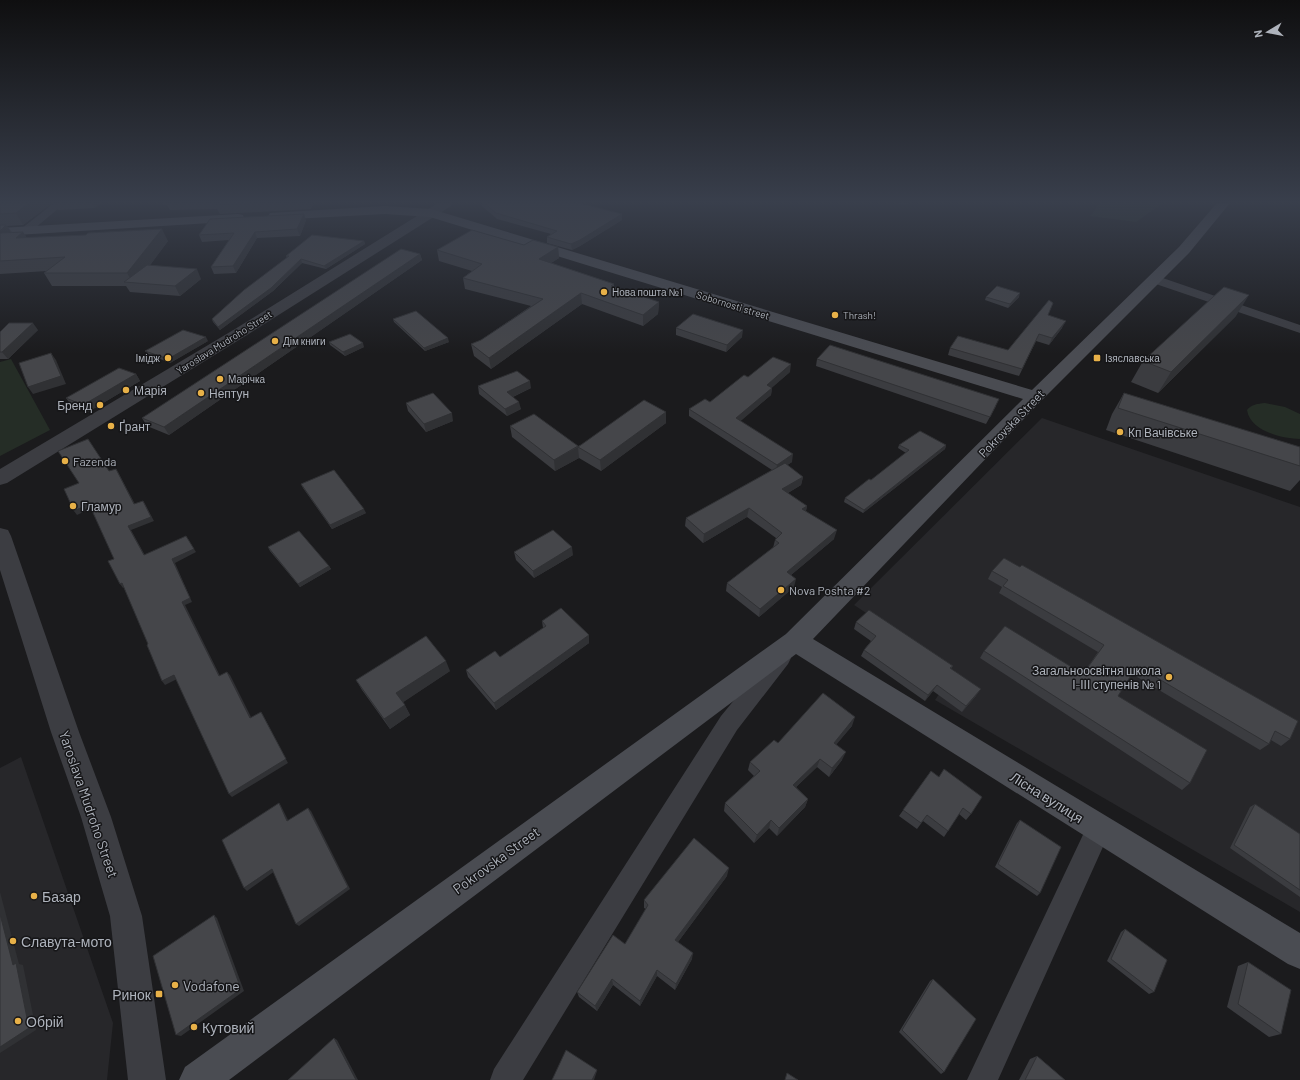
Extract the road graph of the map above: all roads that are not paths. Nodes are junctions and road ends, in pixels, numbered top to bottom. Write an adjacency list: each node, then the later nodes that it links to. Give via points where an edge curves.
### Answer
1 (365, 253): 7 (street, Yaroslava Mudroho Street)
2 (566, 253): 6 (main road, Sobornosti street)
3 (1180, 253): 4 (main road, Pokrovska Street)
4 (1154, 279): 5 (street); 6 (main road, Pokrovska Street)
5 (1300, 329)
6 (1035, 397): 9 (main road, Pokrovska Street)
7 (0, 478)
8 (0, 536): 12 (street, Yaroslava Mudroho Street, via 96,817 126,916)
9 (795, 641): 10 (main road, Лісна вулиця); 13 (main road, Pokrovska Street); 14 (street, Pokrovska Street, via 729,723)
10 (1099, 829): 11 (main road, Лісна вулиця); 15 (street)
11 (1300, 952)
12 (147, 1080)
13 (198, 1080)
14 (504, 1080)
15 (982, 1080)

